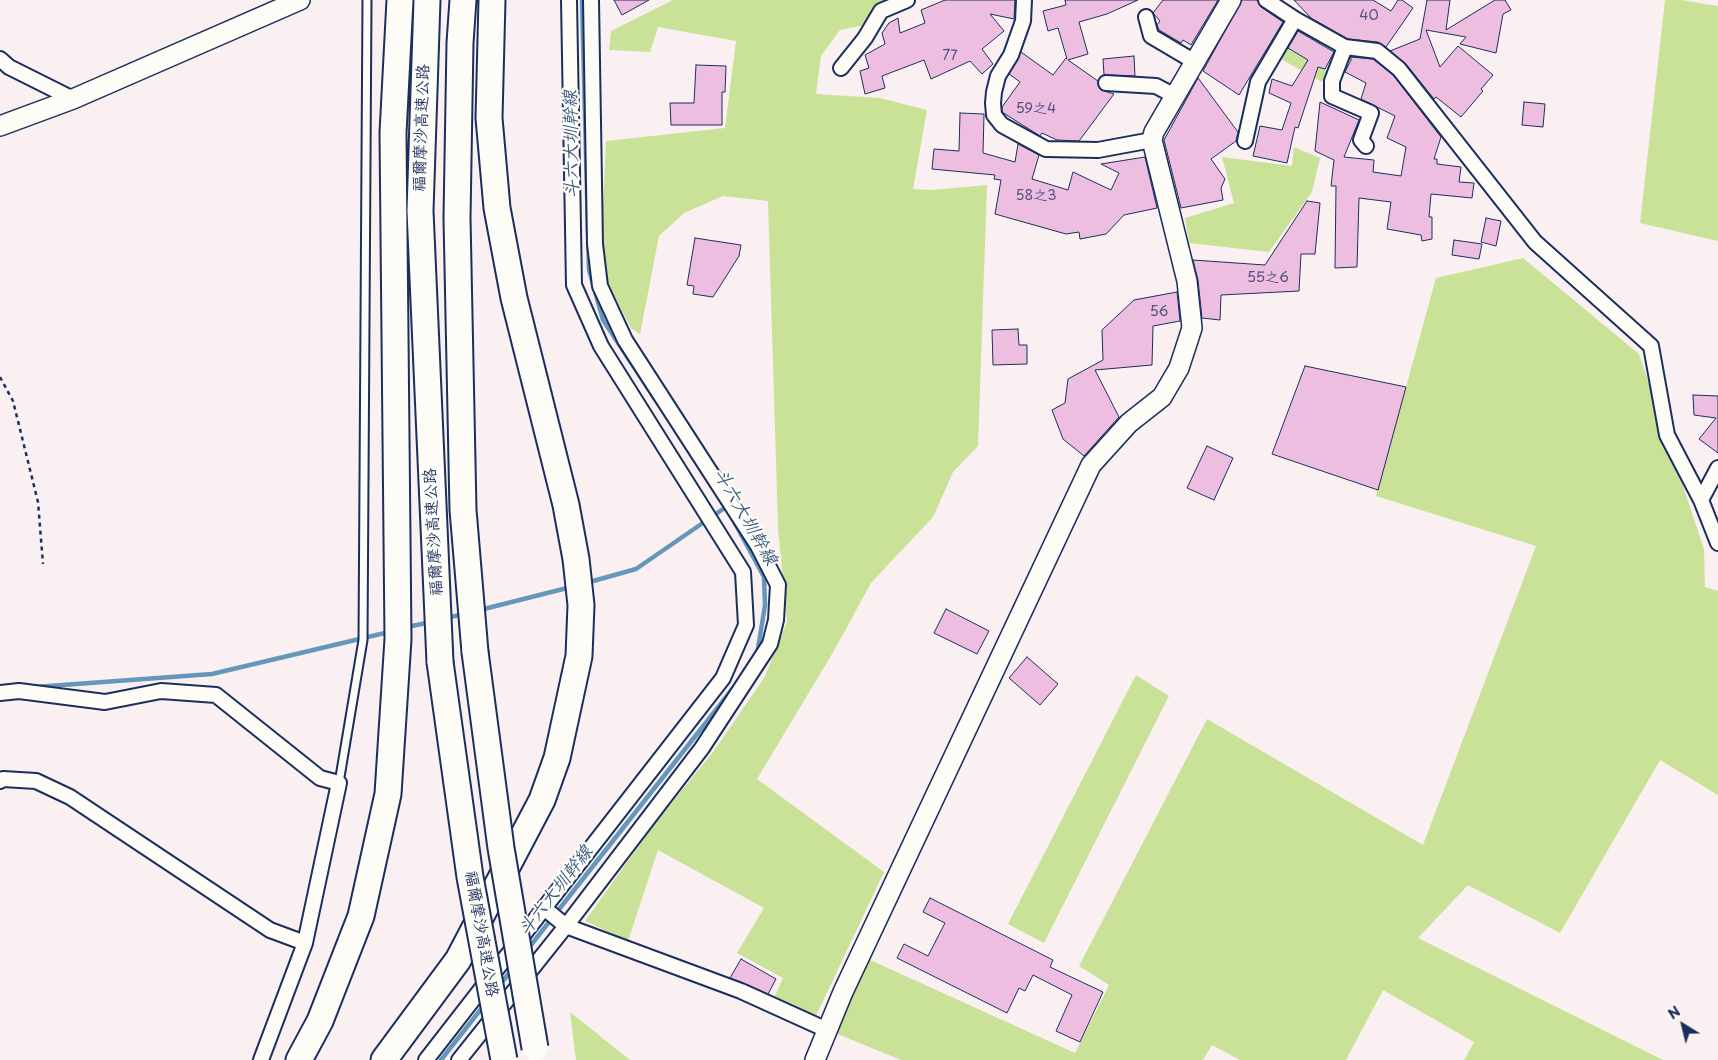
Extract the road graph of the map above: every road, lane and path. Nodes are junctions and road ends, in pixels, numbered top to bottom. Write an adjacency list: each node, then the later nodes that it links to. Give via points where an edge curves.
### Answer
1 (300, 0): 21 (street)
2 (367, 0): 33 (lane, via 363,640)
3 (400, 0): 40 (highway, via 393,133 398,629 388,794 361,916 320,1021)
4 (427, 0): 44 (highway, 福爾摩沙高速公路, bridge, via 420,212 440,662 470,877)
5 (463, 0): 38 (highway, 福爾摩沙高速公路, bridge, via 457,218 463,510 475,652 501,848)
6 (492, 0): 41 (highway, via 489,118 497,208 514,298 566,505 579,585 579,656 557,758 542,800 458,960)
7 (569, 0): 34 (street, via 574,285 601,346 743,572 746,625 723,678)
8 (591, 0): 35 (street, via 595,244 600,286 625,340 758,546 778,585 776,620 770,644 744,687 702,748)
9 (907, 0): 18 (street, via 881,11)
10 (1024, 0): 23 (street, via 1023,21 994,92 994,115 1002,125 1046,149 1098,150)
11 (1231, 0): 17 (street)
12 (1266, 0): 14 (street)
13 (1146, 17): 17 (street, via 1151,36)
14 (1295, 19): 15 (street); 24 (street, via 1258,82)
15 (1345, 46): 25 (street, via 1332,81 1332,96 1371,113 1361,140); 28 (street, via 1376,51 1399,69 1535,242 1651,346 1667,435)
16 (0, 59): 21 (street, via 9,67)
17 (1195, 62): 20 (street)
18 (841, 68)
19 (1106, 82): 20 (street, via 1156,86)
20 (1175, 96): 23 (street)
21 (73, 99): 22 (street)
22 (0, 126)
23 (1152, 140): 37 (street, via 1188,291 1192,328 1180,368 1162,397 1130,423 1091,466)
24 (1245, 141)
25 (1366, 146)
26 (0, 377): 30 (path, via 13,401 38,502)
27 (1718, 468): 28 (street)
28 (1708, 508): 29 (street)
29 (1718, 544)
30 (43, 564)
31 (0, 693): 33 (street, via 19,691 105,702 161,691 216,695 320,778)
32 (0, 781): 36 (street, via 36,781 70,797 270,930)
33 (339, 783): 36 (street)
34 (544, 908): 35 (street); 42 (street)
35 (566, 926): 37 (street, via 742,991); 43 (street)
36 (305, 943): 39 (street)
37 (827, 1030): 45 (street)
38 (537, 1054)
39 (261, 1060)
40 (299, 1060)
41 (384, 1060)
42 (426, 1060)
43 (459, 1060)
44 (504, 1060)
45 (815, 1060)

